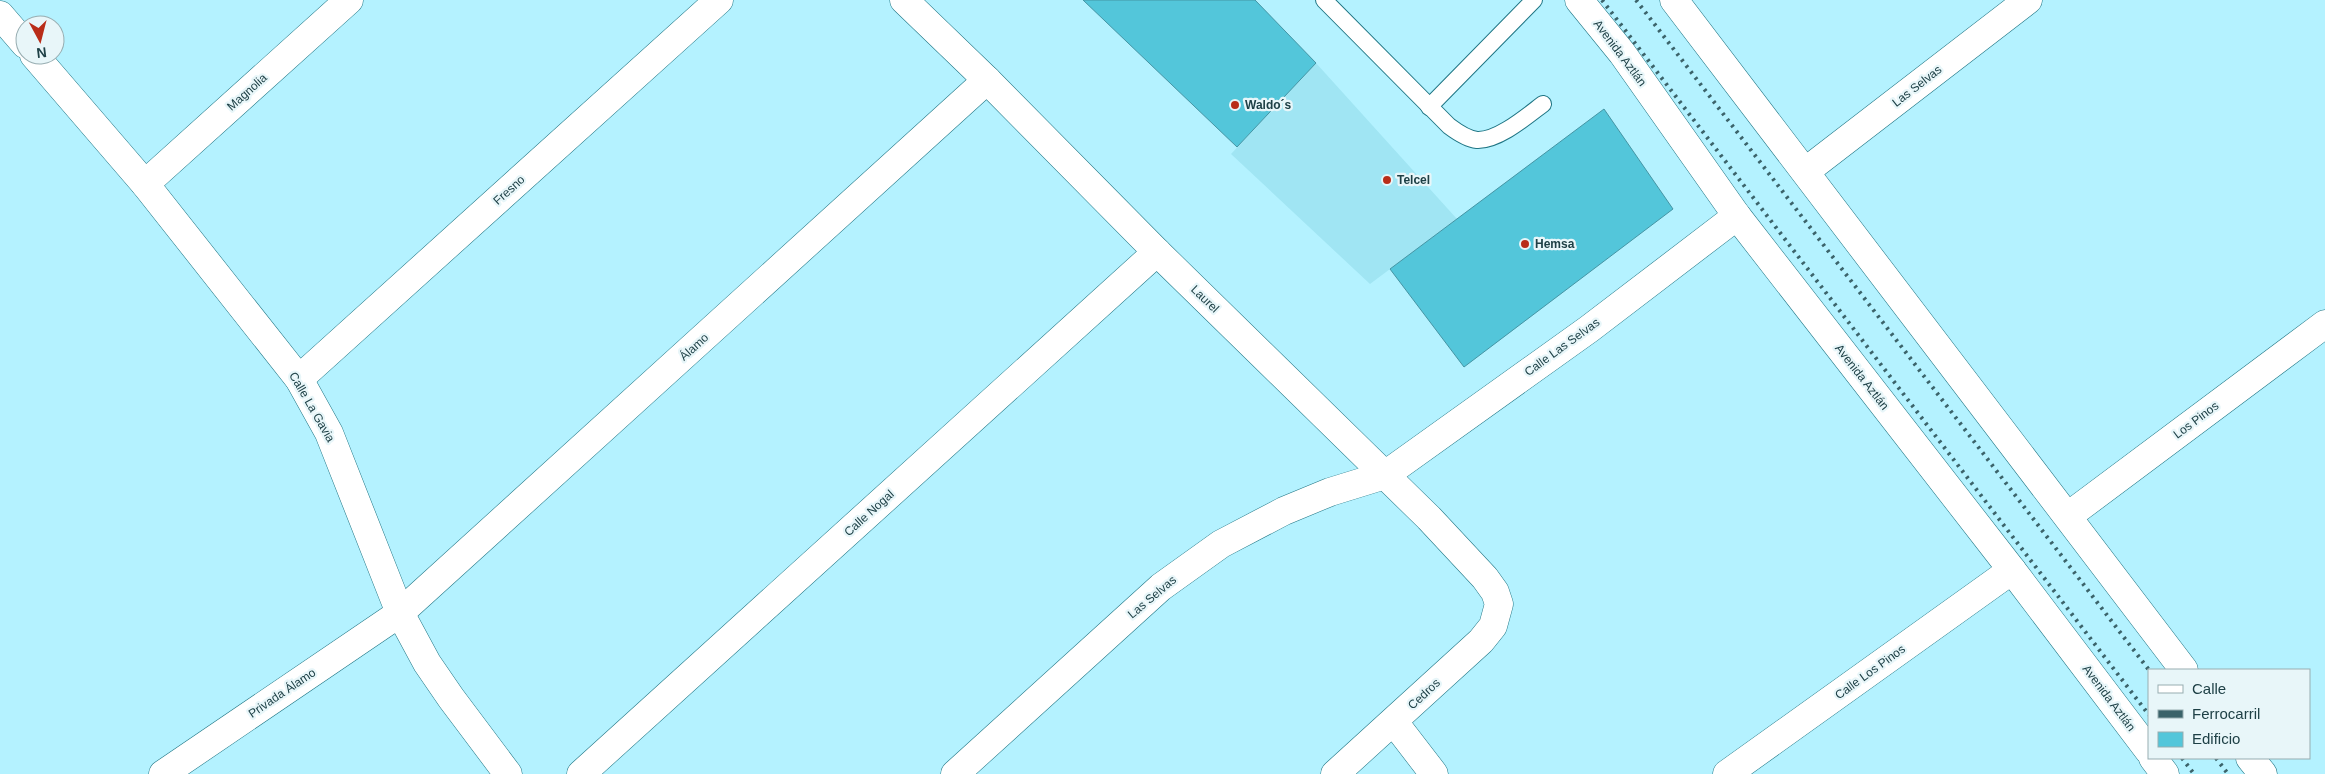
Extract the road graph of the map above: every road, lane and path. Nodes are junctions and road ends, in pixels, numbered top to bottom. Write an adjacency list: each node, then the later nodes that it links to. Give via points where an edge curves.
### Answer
1 (350, 0): 16 (street, Magnolia)
2 (719, 0): 20 (street, Fresno)
3 (904, 0): 12 (street, Laurel)
4 (1324, 0): 14 (lane)
5 (1534, 0): 14 (lane)
6 (1579, 0): 17 (street, Avenida Aztlán, via 1622,53)
7 (1674, 0): 15 (street)
8 (2028, 0): 15 (street, Las Selvas)
9 (0, 15): 10 (street)
10 (15, 32)
11 (43, 65): 16 (street, Calle La Gavia)
12 (987, 80): 18 (street, Laurel); 25 (street, Álamo)
13 (1543, 104): 14 (lane, via 1489,139 1477,140 1449,126)
14 (1429, 107)
15 (1806, 172): 22 (street)
16 (145, 184): 20 (street, Calle La Gavia)
17 (1737, 216): 21 (street, Calle Las Selvas, via 1589,329); 23 (street, Avenida Aztlán)
18 (1157, 252): 21 (street, Laurel); 33 (street, Calle Nogal)
19 (2325, 324): 22 (street, Los Pinos)
20 (299, 379): 25 (street, Calle La Gavia, via 329,433)
21 (1385, 475): 24 (street, Laurel, via 1485,578); 34 (street, Las Selvas, via 1284,511 1221,544 1161,587)
22 (2068, 516): 26 (street)
23 (2012, 570): 28 (street, Avenida Aztlán); 37 (street, Calle Los Pinos)
24 (1499, 604): 27 (street, Cedros, via 1492,626 1481,641)
25 (400, 613): 31 (street, Privada Álamo); 32 (street, Calle La Gavia, via 450,698)
26 (2183, 669)
27 (1394, 722): 35 (street, Cedros); 36 (street)
28 (2148, 750)
29 (2155, 759): 38 (street)
30 (2251, 759): 39 (street)
31 (163, 774)
32 (508, 774)
33 (581, 774)
34 (955, 774)
35 (1335, 774)
36 (1434, 774)
37 (1727, 774)
38 (2166, 774)
39 (2263, 774)

